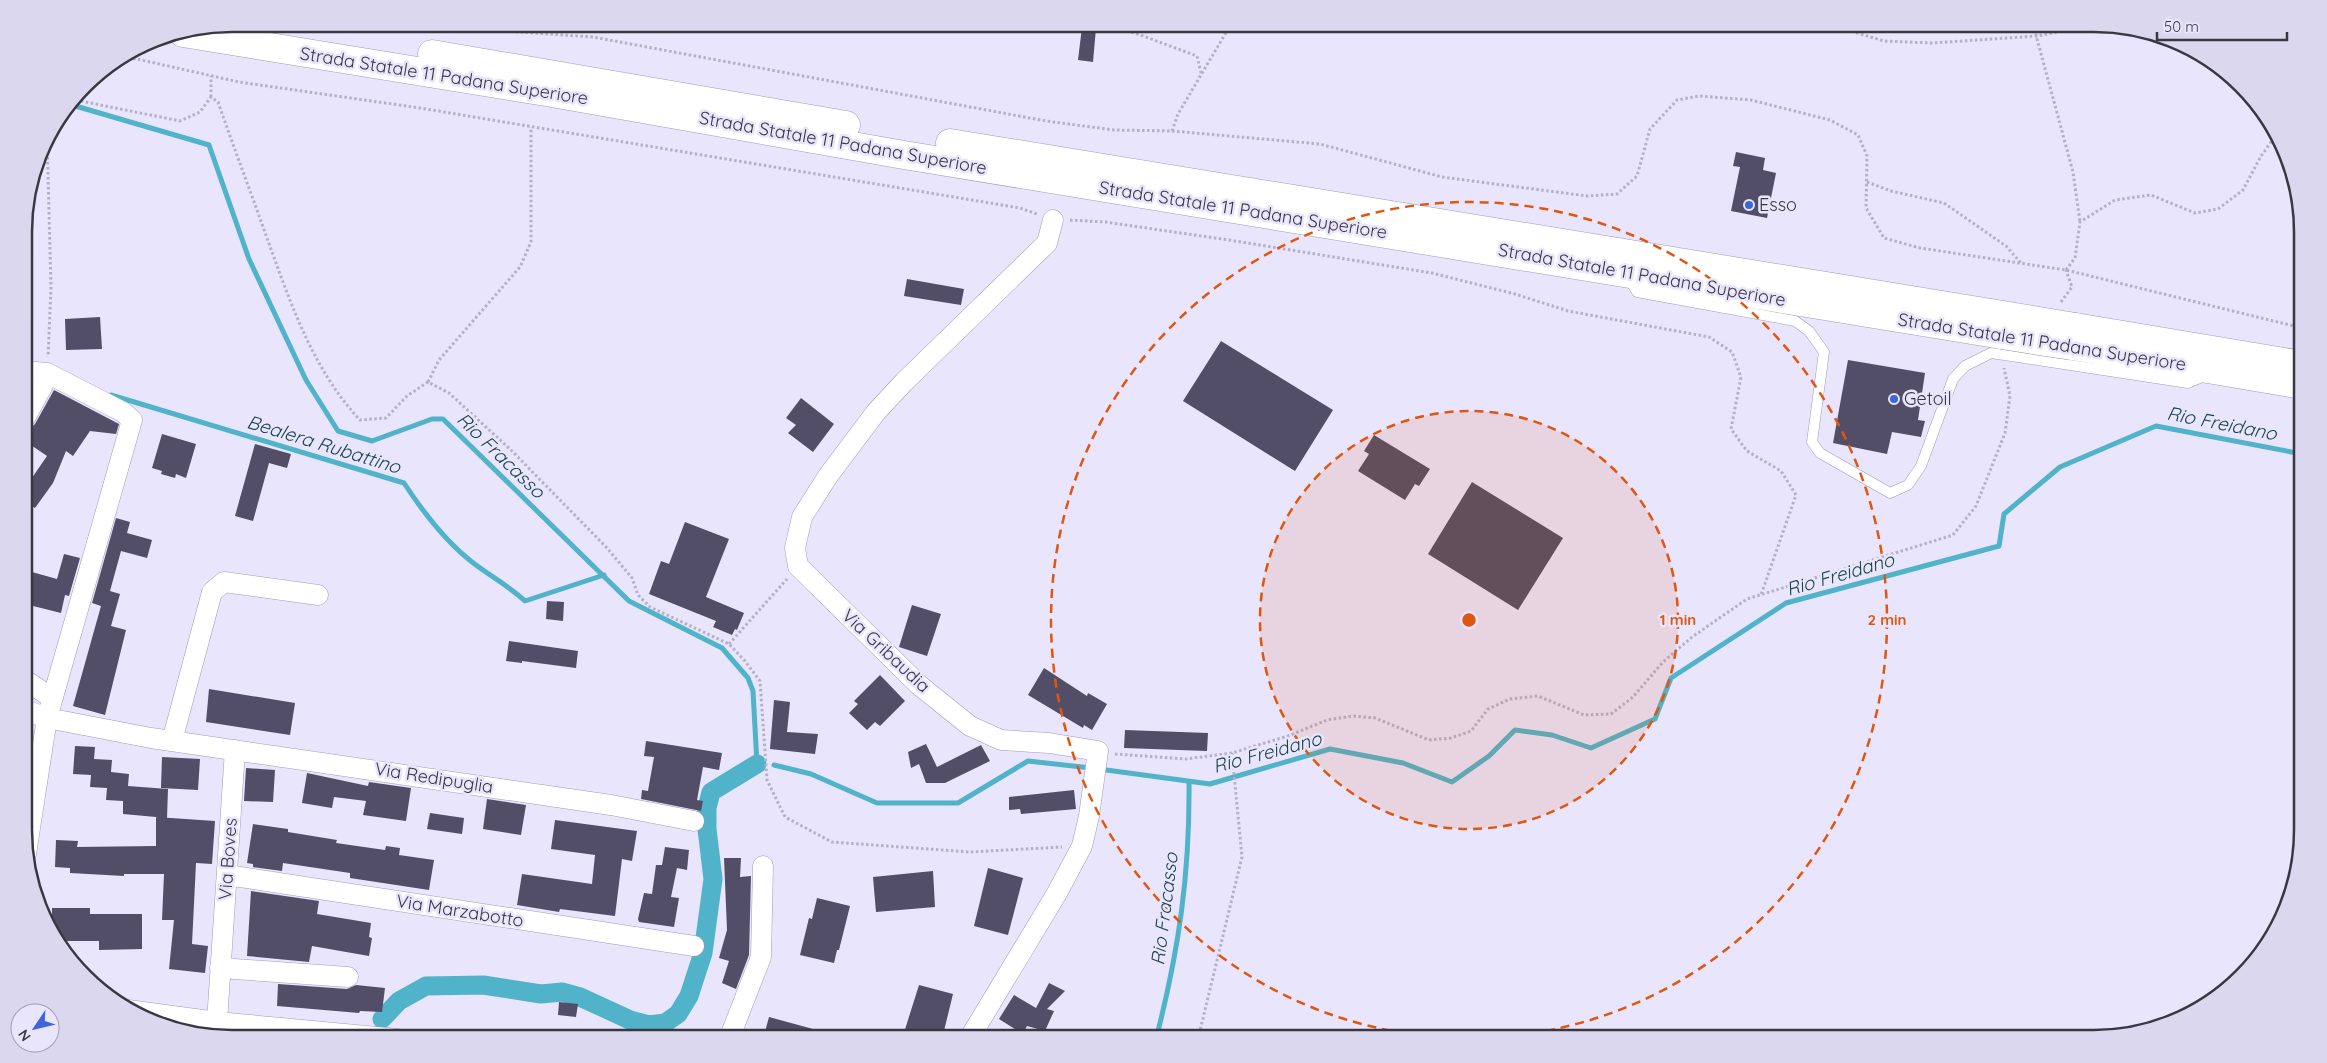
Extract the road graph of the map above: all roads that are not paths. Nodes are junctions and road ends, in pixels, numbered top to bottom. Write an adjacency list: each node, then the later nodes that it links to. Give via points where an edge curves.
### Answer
1 (291, 32): 5 (highway, Strada Statale 11 Padana Superiore, via 550,73)
2 (197, 35): 4 (highway, Strada Statale 11 Padana Superiore)
3 (1053, 220): 31 (street, Via Gribaudia, via 1047,243 876,412 802,517 795,548 798,566 919,685 970,726 1001,740 1049,743 1097,763 1082,846)
4 (1625, 272): 5 (highway, Strada Statale 11 Padana Superiore); 10 (lane, via 1637,292 1795,321 1809,331 1824,352 1812,442 1820,453 1890,493 1908,485 1921,466 1953,379 1965,366 1991,353 2188,384)
5 (2006, 326): 6 (highway, Strada Statale 11 Padana Superiore, bridge)
6 (2068, 328): 7 (highway, Strada Statale 11 Padana Superiore); 10 (highway, Strada Statale 11 Padana Superiore)
7 (2294, 364)
8 (48, 367): 9 (street); 12 (street); 15 (street, via 132,420)
9 (32, 370)
10 (2218, 371): 11 (highway, Strada Statale 11 Padana Superiore)
11 (2294, 384)
12 (32, 405)
13 (318, 595): 18 (street, via 224,582 212,592)
14 (32, 685): 15 (street)
15 (52, 698): 17 (street)
16 (32, 713): 17 (street, Via Redipuglia)
17 (47, 718): 18 (street, Via Redipuglia); 20 (street)
18 (172, 741): 19 (street, Via Redipuglia)
19 (235, 750): 21 (street, Via Redipuglia, via 602,804); 23 (street, Via Boves)
20 (32, 793)
21 (694, 822)
22 (763, 866): 30 (street, via 761,957)
23 (227, 875): 24 (street, Via Marzabotto); 25 (street, Via Boves)
24 (694, 946)
25 (220, 968): 26 (street); 28 (street, Via Boves)
26 (348, 977)
27 (152, 1013): 28 (street)
28 (217, 1022): 29 (street)
29 (302, 1030)
30 (733, 1030)
31 (974, 1030)

